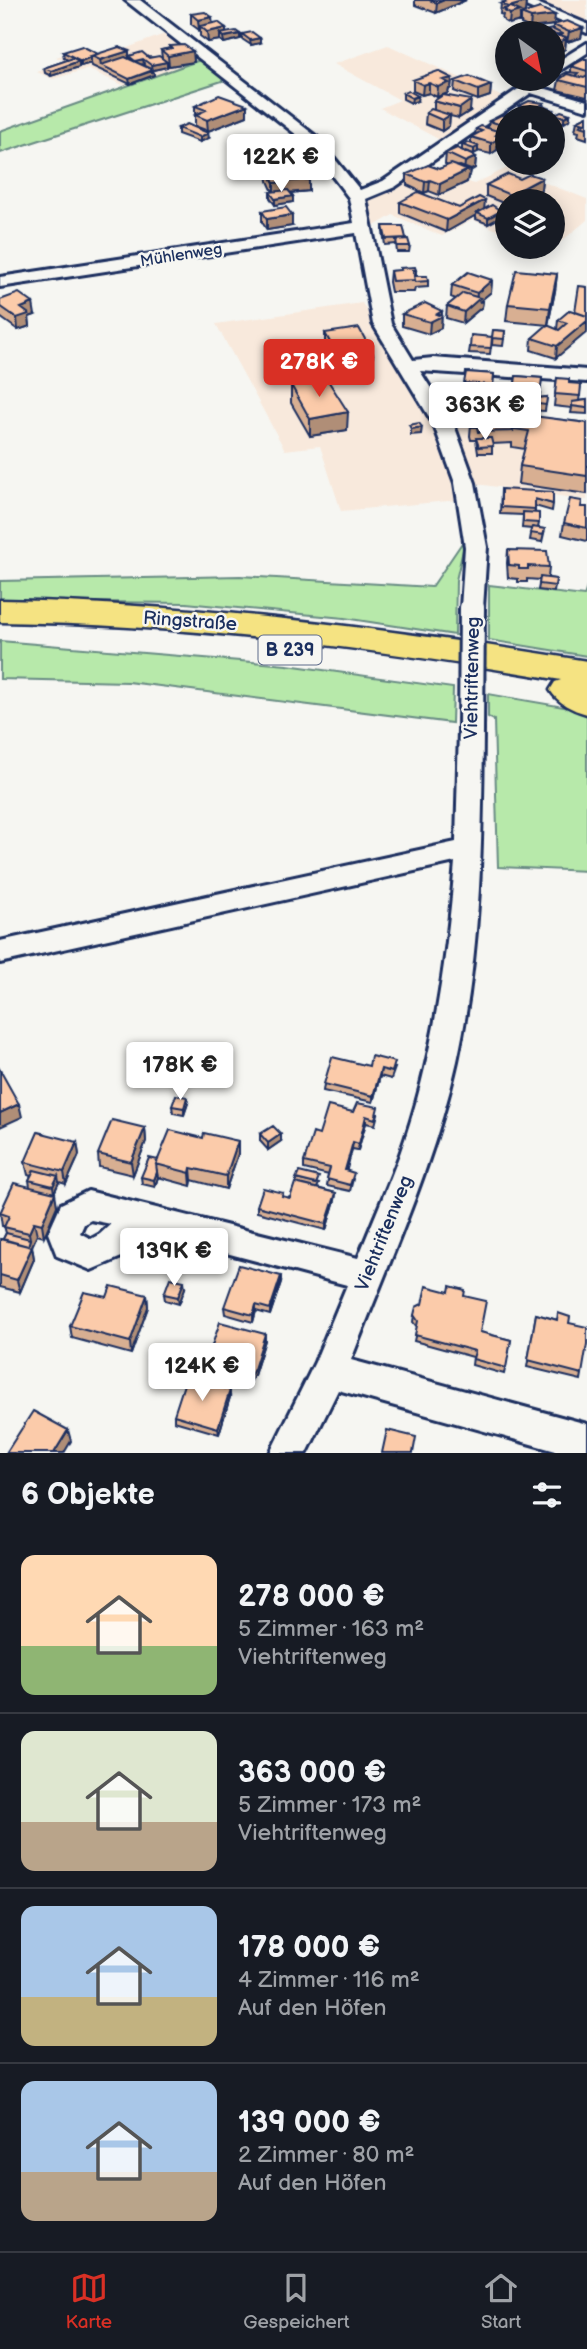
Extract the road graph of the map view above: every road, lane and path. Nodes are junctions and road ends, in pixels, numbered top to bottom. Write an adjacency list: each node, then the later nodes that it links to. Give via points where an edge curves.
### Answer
1 (132, 0): 9 (street, Viehtriftenweg, via 312,140)
2 (519, 0): 3 (street)
3 (587, 30)
4 (587, 47): 5 (street)
5 (565, 63)
6 (523, 91): 9 (street, via 388,184)
7 (553, 91): 8 (street)
8 (587, 106)
9 (357, 197): 10 (street, Viehtriftenweg)
10 (362, 227): 11 (street, Mühlenweg); 12 (street, Viehtriftenweg, via 382,324)
11 (0, 282)
12 (409, 366): 13 (street); 17 (street, Viehtriftenweg, bridge, via 444,425 465,483 476,547)
13 (587, 376)
14 (0, 611): 16 (highway, Ringstraße / B 239, via 194,618 429,646)
15 (0, 630): 16 (highway, Ringstraße / B 239, via 214,641)
16 (582, 690)
17 (469, 849): 18 (street); 20 (street, Viehtriftenweg, via 464,923 442,1060 416,1153)
18 (0, 952)
19 (140, 1216): 20 (street)
20 (366, 1275): 21 (street, Viehtriftenweg)
21 (329, 1371): 22 (street); 23 (street, Viehtriftenweg)
22 (587, 1442)
23 (288, 1453)

